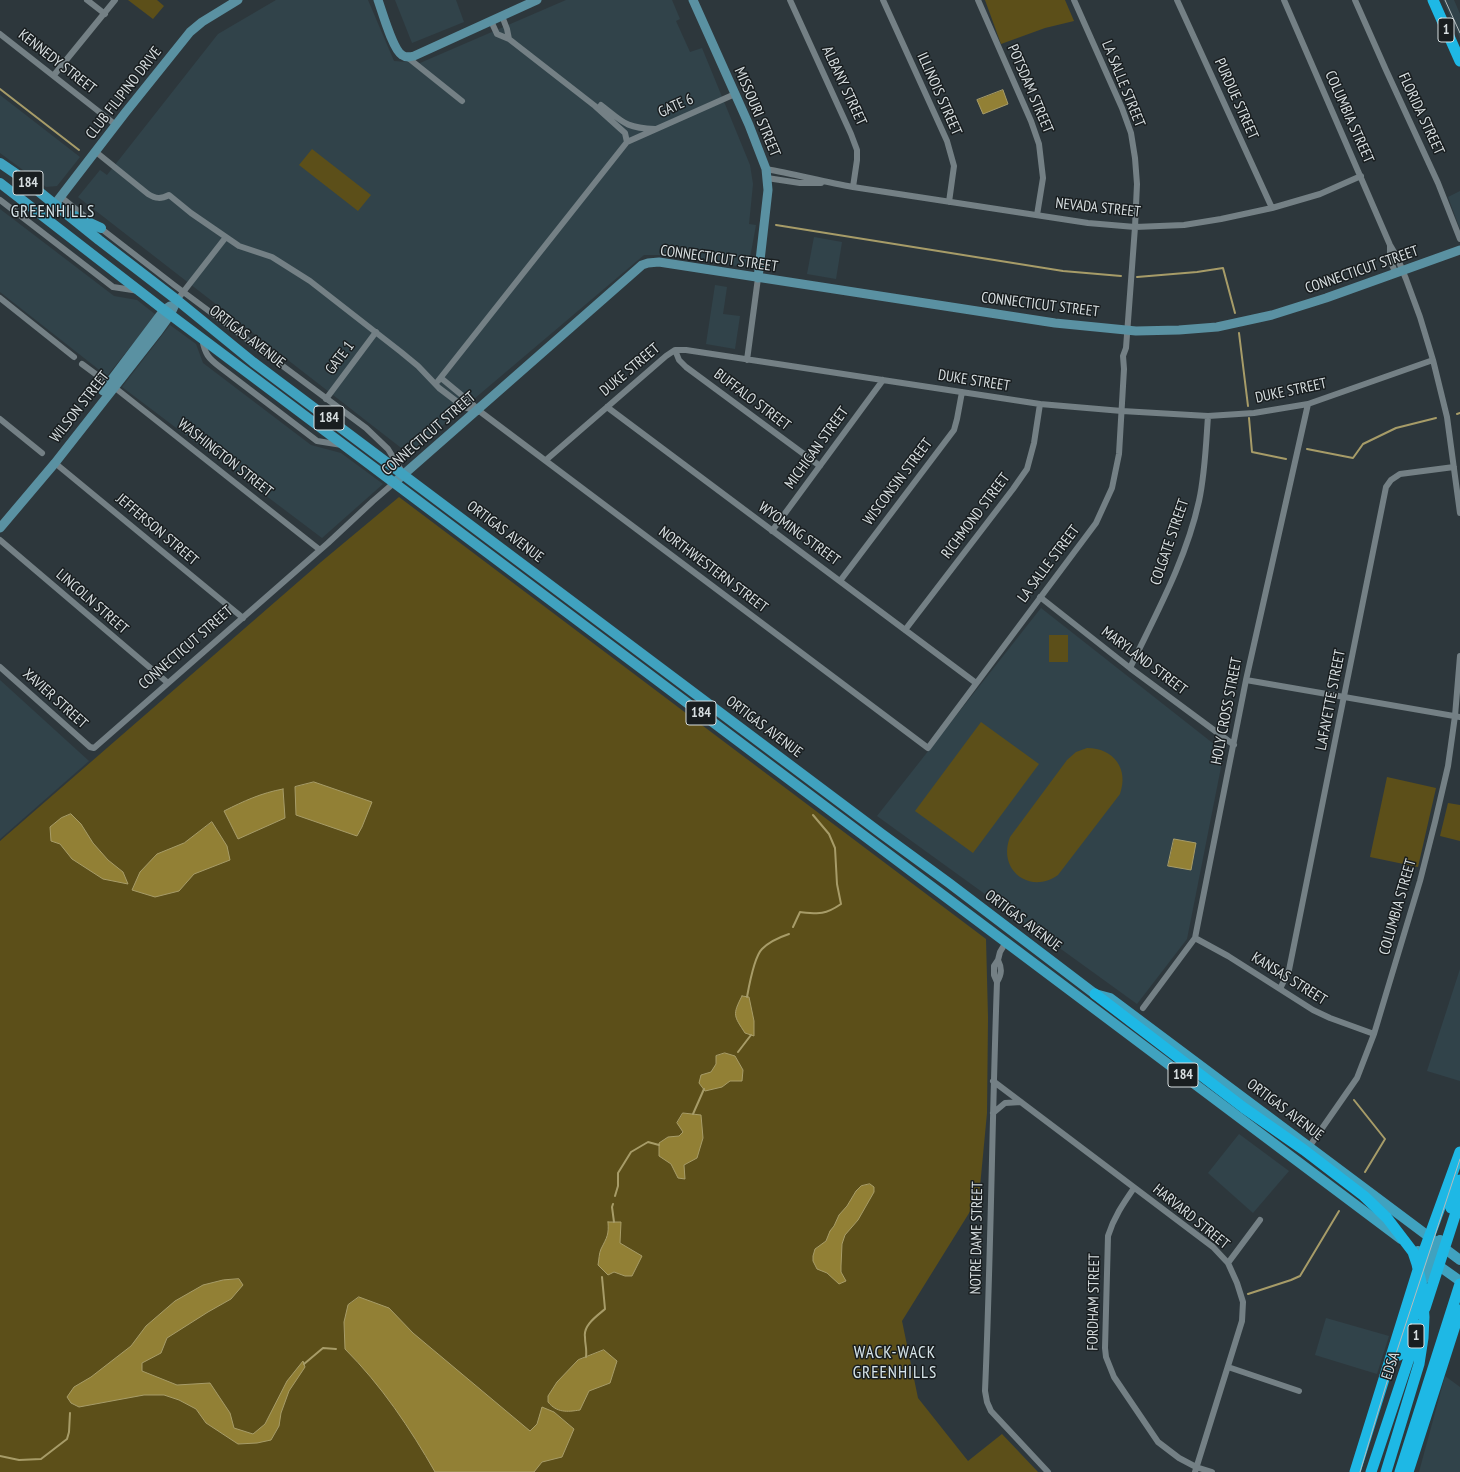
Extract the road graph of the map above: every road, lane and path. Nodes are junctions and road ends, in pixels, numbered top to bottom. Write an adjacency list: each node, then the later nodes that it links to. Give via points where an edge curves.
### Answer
1 (87, 0): 15 (street)
2 (115, 0): 15 (street)
3 (238, 0): 28 (street, CLUB FILIPINO DRIVE, via 190,32)
4 (378, 0): 21 (street, via 394,43 401,55)
5 (537, 0): 16 (street)
6 (693, 0): 25 (street, MISSOURI STREET)
7 (790, 0): 36 (street, ALBANY STREET, via 857,150)
8 (883, 0): 39 (street, ILLINOIS STREET, via 947,141 954,166)
9 (978, 0): 41 (street, POTSDAM STREET, via 1039,144 1043,178)
10 (1074, 0): 44 (street, LA SALLE STREET, via 1131,133 1137,184)
11 (1177, 0): 40 (street, PURDUE STREET)
12 (1284, 0): 34 (street, COLUMBIA STREET)
13 (1355, 0): 47 (street, FLORIDA STREET, via 1438,182)
14 (1433, 0): 22 (highway, 1)
15 (105, 14): 24 (street)
16 (502, 16): 17 (street); 19 (street)
17 (491, 21): 19 (street, via 497,34); 20 (street)
18 (0, 34): 24 (street, KENNEDY STREET)
19 (510, 39): 30 (street, via 600,110 625,133)
20 (418, 54): 21 (street); 23 (street, via 418,61)
21 (407, 57): 23 (street)
22 (1460, 61)
23 (425, 72): 26 (street)
24 (54, 76): 28 (street, KENNEDY STREET)
25 (735, 94): 29 (street, GATE 6); 33 (street, MISSOURI STREET)
26 (462, 101)
27 (601, 105): 29 (street, via 627,125)
28 (116, 125): 31 (street, CLUB FILIPINO DRIVE)
29 (656, 129): 30 (street, GATE 6)
30 (627, 142): 62 (street)
31 (96, 152): 38 (street, CLUB FILIPINO DRIVE); 46 (street, via 148,194 158,198 169,195)
32 (0, 163): 38 (main road, ORTIGAS AVENUE / 184)
33 (766, 173): 36 (street, NEVADA STREET, via 801,175); 50 (street, MISSOURI STREET, via 768,190)
34 (1361, 176): 40 (street, NEVADA STREET, via 1320,194); 49 (street, COLUMBIA STREET, via 1397,256)
35 (0, 183): 43 (main road, ORTIGAS AVENUE / 184)
36 (853, 187): 39 (street, NEVADA STREET)
37 (0, 200): 51 (street, via 113,287)
38 (58, 201): 42 (main road, ORTIGAS AVENUE / 184); 43 (street, CLUB FILIPINO DRIVE); 45 (street)
39 (949, 202): 41 (street, NEVADA STREET)
40 (1272, 208): 44 (street, NEVADA STREET, via 1221,219)
41 (1037, 215): 44 (street, NEVADA STREET)
42 (68, 216): 45 (main road, via 77,216); 52 (main road, ORTIGAS AVENUE / 184)
43 (45, 218): 51 (main road, ORTIGAS AVENUE / 184)
44 (1135, 227): 55 (street, LA SALLE STREET)
45 (100, 228): 52 (street)
46 (226, 237): 52 (street); 56 (street, via 239,246 279,261 310,281)
47 (1460, 240)
48 (1460, 250): 49 (street, CONNECTICUT STREET)
49 (1399, 273): 55 (street, CONNECTICUT STREET, via 1272,315 1237,323 1179,330); 60 (street, COLUMBIA STREET, via 1420,317)
50 (758, 278): 55 (street, CONNECTICUT STREET, via 1056,323); 59 (street, MISSOURI STREET); 71 (street, CONNECTICUT STREET, via 659,262 642,265)
51 (140, 291): 54 (main road, ORTIGAS AVENUE / 184)
52 (181, 296): 54 (street, WILSON STREET); 67 (street); 80 (main road, ORTIGAS AVENUE / 184, via 254,362)
53 (0, 298): 58 (street)
54 (167, 313): 65 (street, WILSON STREET); 65 (street, WILSON STREET, via 157,333); 81 (main road, ORTIGAS AVENUE / 184)
55 (1128, 330): 72 (street, LA SALLE STREET, via 1123,356)
56 (376, 332): 64 (street); 67 (street, GATE 1)
57 (675, 350): 59 (street, DUKE STREET); 70 (street, DUKE STREET); 78 (street, BUFFALO STREET, via 679,360 686,367)
58 (74, 357)
59 (747, 360): 63 (street, DUKE STREET)
60 (1433, 360): 69 (street, DUKE STREET); 79 (street, COLUMBIA STREET, via 1447,417)
61 (82, 364): 65 (street, WASHINGTON STREET)
62 (441, 378): 64 (street); 71 (street)
63 (883, 380): 66 (street, DUKE STREET); 78 (street, MICHIGAN STREET)
64 (436, 384): 71 (street, via 464,407)
65 (111, 386): 77 (street, WILSON STREET); 83 (street, WILSON STREET); 87 (street, WASHINGTON STREET)
66 (962, 392): 68 (street, DUKE STREET); 88 (street, WISCONSIN STREET, via 954,430)
67 (326, 399): 80 (street, via 388,449)
68 (1040, 404): 72 (street, DUKE STREET); 91 (street, RICHMOND STREET, via 1027,468)
69 (1308, 404): 73 (street, DUKE STREET, via 1254,413); 95 (street, HOLY CROSS STREET)
70 (607, 407): 76 (street, DUKE STREET); 85 (street, WYOMING STREET)
71 (478, 411): 76 (street, NORTHWESTERN STREET); 80 (street, CONNECTICUT STREET)
72 (1122, 412): 73 (street, DUKE STREET); 89 (street, LA SALLE STREET, via 1119,454 1112,488 1096,524)
73 (1208, 416): 94 (street, COLGATE STREET, via 1199,501 1190,534 1167,591)
74 (0, 419): 75 (street)
75 (42, 454)
76 (546, 460): 102 (street, NORTHWESTERN STREET)
77 (55, 463): 84 (street, WILSON STREET); 90 (street, JEFFERSON STREET)
78 (820, 466): 85 (street, MICHIGAN STREET)
79 (1454, 467): 82 (street, COLUMBIA STREET); 98 (street, LAFAYETTE STREET, via 1400,474 1386,487)
80 (404, 475): 81 (street, CONNECTICUT STREET); 106 (main road, ORTIGAS AVENUE / 184)
81 (395, 482): 87 (street, CONNECTICUT STREET); 104 (main road, ORTIGAS AVENUE / 184)
82 (1460, 513)
83 (0, 520)
84 (0, 528)
85 (772, 531): 88 (street, WYOMING STREET)
86 (0, 540): 96 (street, LINCOLN STREET)
87 (320, 550): 90 (street, CONNECTICUT STREET)
88 (840, 581): 91 (street, WYOMING STREET)
89 (1040, 598): 94 (street, MARYLAND STREET); 97 (street, LA SALLE STREET)
90 (243, 618): 96 (street, CONNECTICUT STREET)
91 (905, 630): 97 (street, WYOMING STREET)
92 (1460, 656): 99 (street, COLUMBIA STREET)
93 (0, 667): 101 (street, XAVIER STREET)
94 (1130, 668): 100 (street, MARYLAND STREET)
95 (1246, 680): 98 (street); 100 (street, HOLY CROSS STREET)
96 (168, 683): 101 (street, CONNECTICUT STREET)
97 (976, 683): 102 (street, LA SALLE STREET)
98 (1345, 697): 99 (street); 105 (street, LAFAYETTE STREET, via 1289,970)
99 (1458, 717): 108 (street, COLUMBIA STREET, via 1420,880)
100 (1234, 745): 103 (street, HOLY CROSS STREET)
101 (94, 748)
102 (928, 748)
103 (1195, 938): 105 (street, KANSAS STREET); 107 (street, HOLY CROSS STREET)
104 (1006, 942): 109 (street, NOTRE DAME STREET, via 994,966 997,982); 113 (main road, ORTIGAS AVENUE / 184)
105 (1280, 989): 108 (street, KANSAS STREET, via 1322,1014)
106 (1095, 994): 110 (main road, ORTIGAS AVENUE / 184, via 1110,998); 144 (highway, via 1359,1192 1387,1218 1413,1252 1422,1287 1423,1338 1419,1364)
107 (1143, 1008)
108 (1374, 1034): 118 (street, COLUMBIA STREET, via 1357,1078)
109 (994, 1081): 112 (street, HARVARD STREET); 115 (street, NOTRE DAME STREET)
110 (1235, 1092): 111 (main road, ORTIGAS AVENUE / 184); 113 (main road, via 1226,1096)
111 (1245, 1099): 114 (main road, ORTIGAS AVENUE / 184); 116 (main road, via 1242,1110)
112 (1021, 1102): 115 (street, via 1005,1103); 121 (street, HARVARD STREET)
113 (1224, 1106): 116 (main road, ORTIGAS AVENUE / 184)
114 (1259, 1109): 117 (main road, via 1252,1112); 118 (main road, ORTIGAS AVENUE / 184)
115 (993, 1113): 139 (street, NOTRE DAME STREET, via 985,1391 991,1411)
116 (1233, 1113): 117 (main road, ORTIGAS AVENUE / 184)
117 (1248, 1124): 124 (main road, ORTIGAS AVENUE / 184)
118 (1309, 1147): 125 (main road, ORTIGAS AVENUE / 184)
119 (1460, 1152): 125 (highway, 1)
120 (1460, 1180): 125 (highway, 1)
121 (1134, 1188): 128 (street, HARVARD STREET, via 1213,1247); 138 (street, FORDHAM STREET, via 1112,1222 1108,1236 1104,1328 1106,1357 1114,1377 1158,1442)
122 (1460, 1200): 143 (highway, EDSA / 1)
123 (1260, 1220): 128 (street)
124 (1395, 1235): 126 (main road, ORTIGAS AVENUE / 184); 131 (highway, via 1410,1258)
125 (1436, 1241): 126 (highway, 1); 127 (main road, ORTIGAS AVENUE)
126 (1429, 1259): 129 (main road, 1); 130 (main road, ORTIGAS AVENUE); 131 (highway, 1); 134 (highway, 1)
127 (1460, 1260)
128 (1228, 1264): 135 (street, HARVARD STREET, via 1243,1302 1242,1321)
129 (1424, 1278): 134 (highway, 1, via 1396,1354)
130 (1460, 1282): 145 (highway, 1)
131 (1413, 1285): 141 (highway, 1)
132 (1460, 1310): 133 (highway, 1)
133 (1456, 1331): 136 (highway, 1)
134 (1398, 1357): 136 (highway, via 1411,1354 1423,1357 1432,1366); 142 (highway, 1)
135 (1228, 1367): 137 (street); 138 (street, HARVARD STREET)
136 (1437, 1381): 146 (highway, 1)
137 (1299, 1391)
138 (1195, 1470): 140 (street, FORDHAM STREET)
139 (1048, 1472)
140 (1212, 1472)
141 (1355, 1472)
142 (1362, 1472)
143 (1371, 1472)
144 (1386, 1472)
145 (1400, 1472)
146 (1408, 1472)

